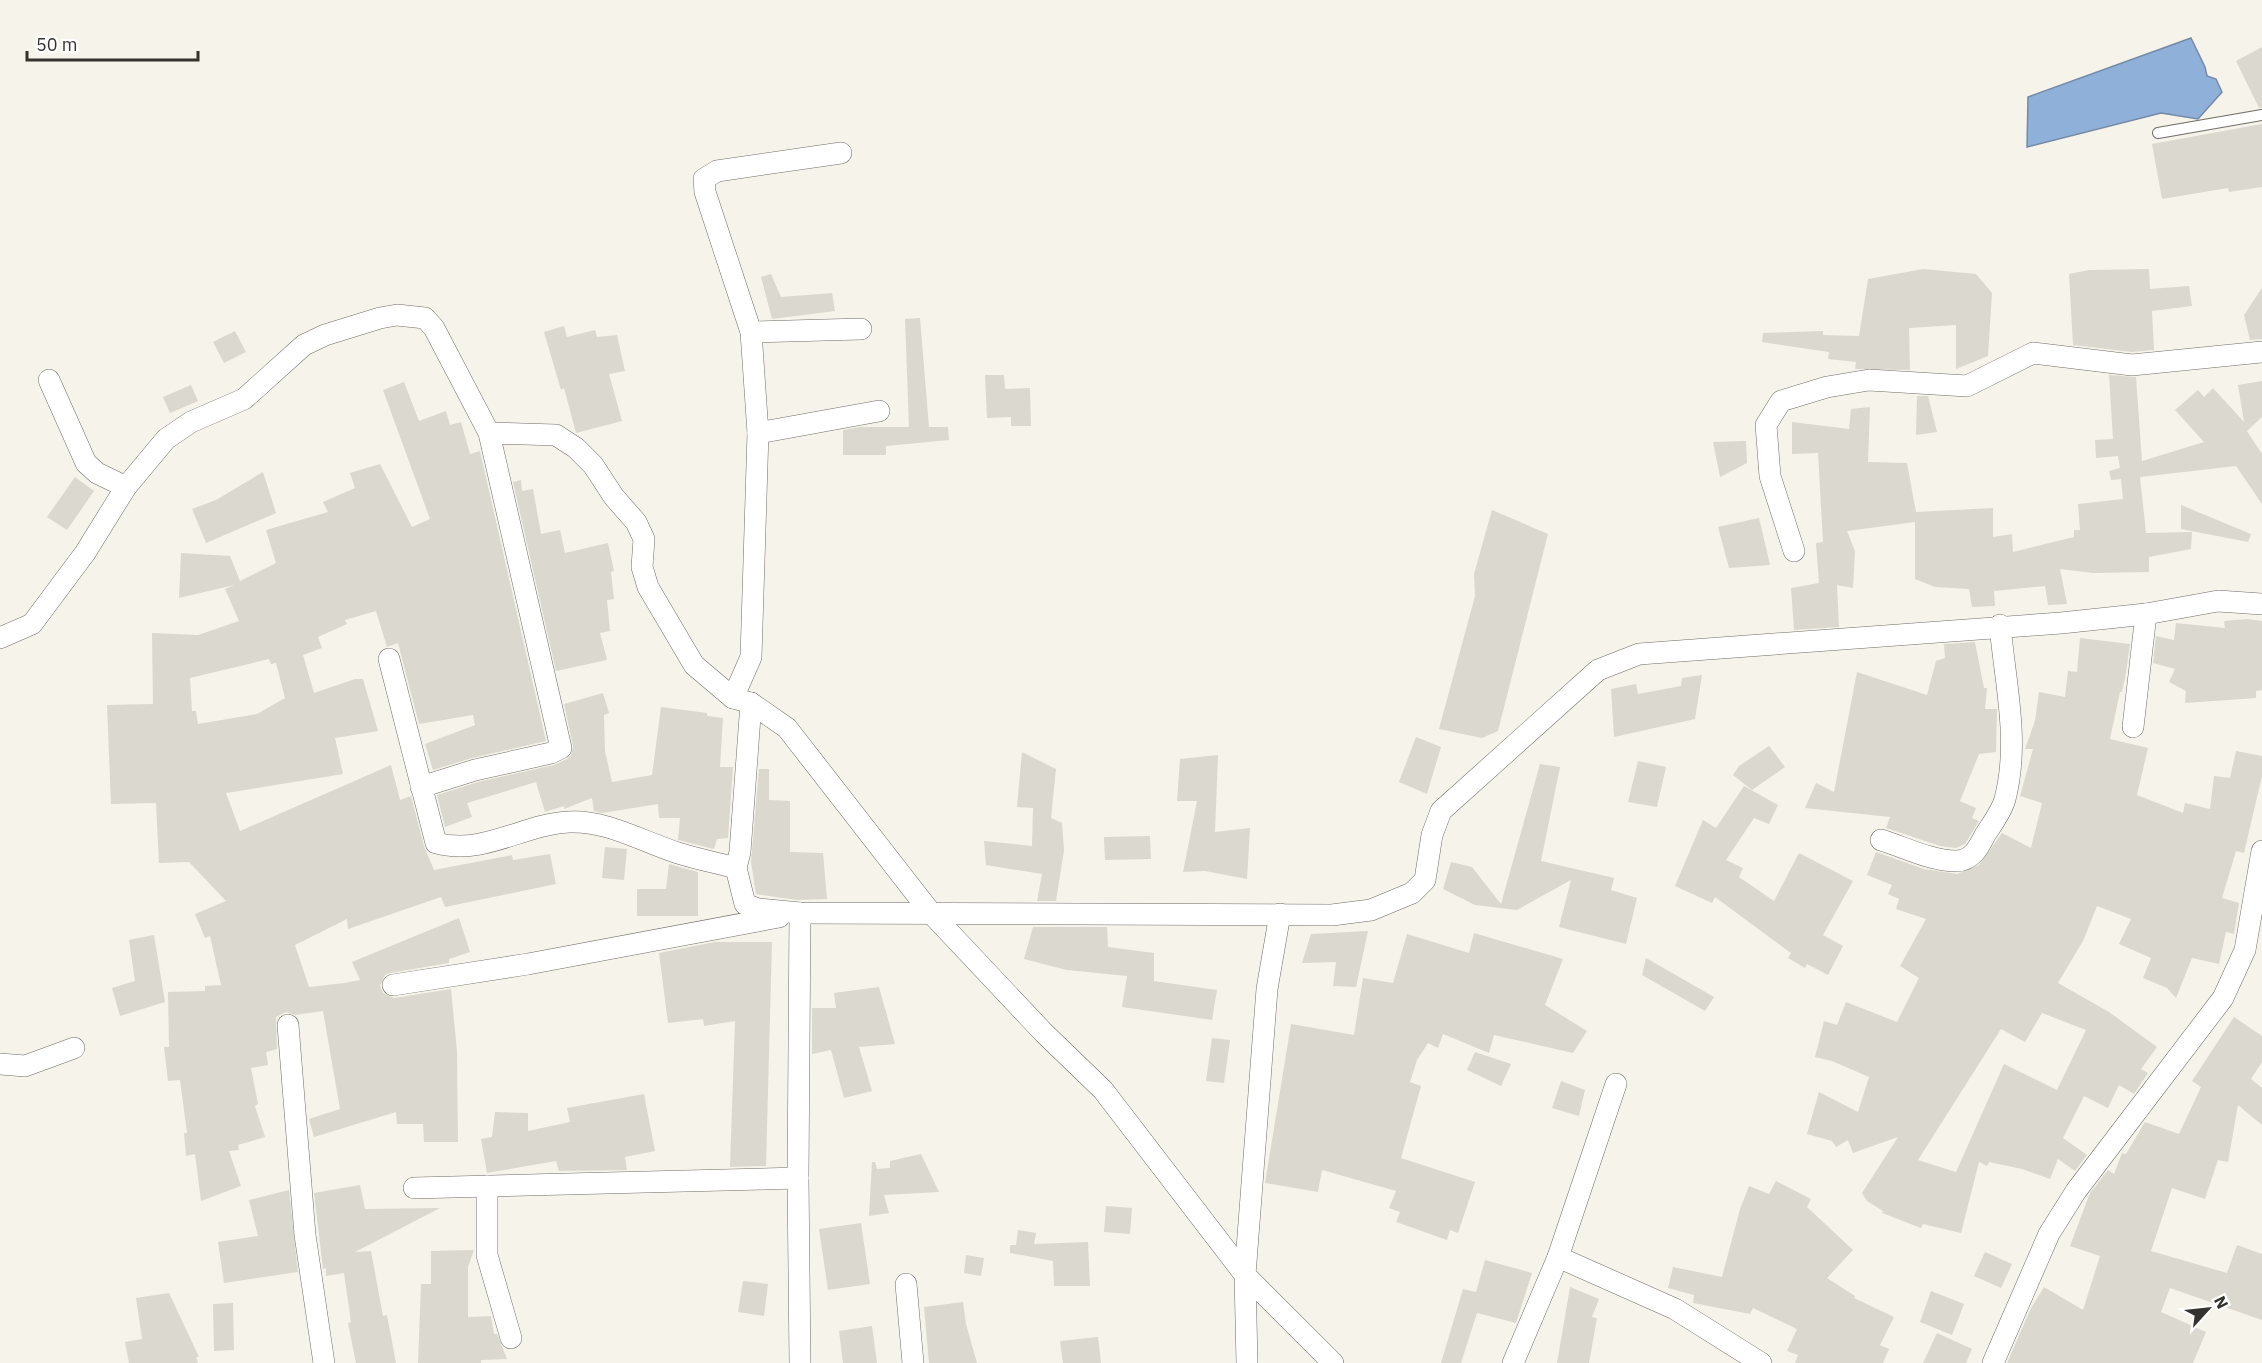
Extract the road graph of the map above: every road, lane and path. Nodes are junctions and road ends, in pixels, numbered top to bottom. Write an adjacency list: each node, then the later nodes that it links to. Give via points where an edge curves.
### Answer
1 (2262, 115): 2 (lane)
2 (2158, 133)
3 (841, 153): 5 (street, via 717,171 704,179)
4 (861, 328): 5 (street)
5 (751, 332): 10 (street)
6 (2262, 352): 12 (street, via 2132,365 2033,353 1967,386 1869,380 1780,401 1766,425 1770,476)
7 (49, 380): 11 (street, via 86,463)
8 (879, 411): 10 (street)
9 (489, 433): 11 (street, via 434,328 425,318 398,315 349,327 304,345 244,399 191,422 166,439); 18 (street, via 556,435 593,465 636,522 644,539 642,567 648,587 694,665); 20 (street, via 561,748)
10 (758, 433): 18 (street, via 751,657)
11 (126, 487): 16 (street, via 85,553 32,624)
12 (1794, 551)
13 (2262, 604): 14 (street, via 2218,601)
14 (2146, 614): 15 (street); 19 (street)
15 (2000, 626): 21 (street, via 2013,732 2005,801 1977,851 1967,858 1956,861); 26 (street, via 1639,654 1598,670 1441,811 1432,835 1425,880 1412,893 1371,910 1332,915)
16 (0, 638)
17 (389, 659): 20 (street)
18 (742, 700): 23 (street, via 740,852); 25 (street, via 788,728)
19 (2133, 727)
20 (421, 787): 23 (street, via 436,843 450,847 482,845 549,825 593,823)
21 (1881, 840)
22 (2262, 851): 27 (street)
23 (736, 868): 24 (street, via 745,904)
24 (801, 913): 25 (street); 28 (street); 33 (street)
25 (932, 913): 26 (street); 37 (street, via 1103,1090)
26 (1280, 914): 37 (street, via 1267,989)
27 (2253, 951): 47 (street, via 2223,998 2076,1191 2049,1234)
28 (393, 985)
29 (288, 1025): 40 (street, via 305,1235)
30 (74, 1048): 31 (street, via 25,1066)
31 (0, 1064)
32 (1616, 1084): 36 (street)
33 (798, 1178): 34 (street); 41 (street)
34 (488, 1186): 35 (street); 39 (street, via 487,1255)
35 (414, 1188)
36 (1558, 1257): 45 (street); 46 (street, via 1675,1309)
37 (1245, 1275): 43 (street); 44 (street)
38 (906, 1284): 42 (street)
39 (511, 1338)
40 (324, 1363)
41 (800, 1363)
42 (913, 1363)
43 (1247, 1363)
44 (1333, 1363)
45 (1513, 1363)
46 (1761, 1363)
47 (1993, 1363)

